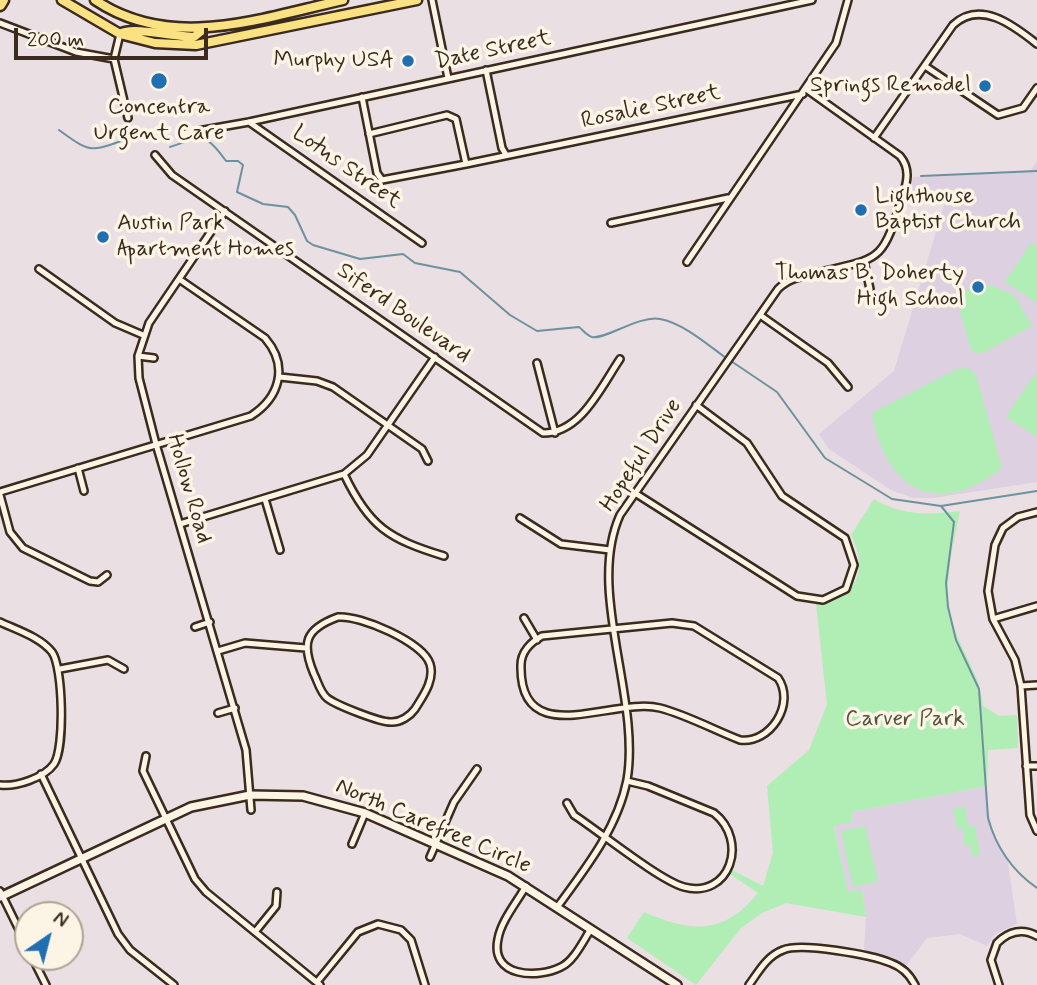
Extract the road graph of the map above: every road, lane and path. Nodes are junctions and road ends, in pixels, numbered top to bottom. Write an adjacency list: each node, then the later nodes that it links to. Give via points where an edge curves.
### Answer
1 (3, 0): 10 (highway)
2 (62, 0): 16 (main road)
3 (95, 0): 15 (main road, via 147,23)
4 (343, 0): 11 (main road)
5 (417, 0): 14 (main road)
6 (432, 0): 21 (street)
7 (812, 0): 20 (street, Date Street)
8 (848, 0): 23 (street, via 842,30)
9 (973, 3): 12 (street)
10 (0, 5)
11 (300, 9): 14 (main road); 15 (main road)
12 (975, 10): 17 (street, via 997,16); 19 (street, via 957,20)
13 (0, 23): 18 (street, via 76,52)
14 (289, 27): 16 (main road, via 196,45 155,43)
15 (204, 29): 16 (main road, via 194,37 133,29)
16 (120, 34): 18 (street)
17 (1037, 44)
18 (114, 59): 25 (street)
19 (925, 66): 22 (street, via 998,115 1023,108); 29 (street)
20 (486, 70): 21 (street, Date Street); 31 (street)
21 (448, 78): 24 (street, Date Street)
22 (1037, 88)
23 (805, 92): 29 (street, Hopeful Drive); 31 (street, Rosalie Street); 33 (street)
24 (362, 97): 26 (street, Date Street); 28 (street)
25 (128, 118)
26 (249, 122): 27 (street, Date Street); 36 (street, Lotus Street)
27 (181, 134)
28 (369, 134): 32 (street, Rosalie Street, via 382,180); 32 (street, via 447,115 456,119)
29 (874, 138): 37 (street, Hopeful Drive, via 904,161 907,183 886,246)
30 (155, 155): 34 (street, Siferd Boulevard, via 172,175)
31 (506, 155): 32 (street, Rosalie Street)
32 (466, 164)
33 (729, 198): 35 (street); 38 (street)
34 (225, 211): 40 (street, Hollow Road); 45 (street, Siferd Boulevard)
35 (611, 223)
36 (422, 243)
37 (864, 261): 41 (street); 42 (street, Hopeful Drive, via 791,279)
38 (687, 262)
39 (39, 269): 43 (street, via 115,323)
40 (179, 279): 43 (street, Hollow Road); 49 (street, via 265,338 279,361)
41 (870, 289)
42 (760, 315): 50 (street, via 828,363); 51 (street, Hopeful Drive)
43 (143, 335): 44 (street, Hollow Road)
44 (138, 356): 46 (street); 54 (street, Hollow Road)
45 (435, 357): 52 (street); 53 (street, Siferd Boulevard, via 543,433)
46 (154, 358)
47 (620, 359): 53 (street, via 581,416)
48 (537, 363): 53 (street)
49 (280, 377): 52 (street, via 333,387); 54 (street, via 270,401 251,416)
50 (848, 387)
51 (696, 405): 59 (street, Hopeful Drive); 59 (street, via 747,443 782,496 845,538 853,560 846,589 834,597 802,598)
52 (388, 425): 55 (street, via 422,449); 57 (street, via 368,455)
53 (555, 433)
54 (156, 444): 56 (street); 64 (street, Hollow Road)
55 (428, 461)
56 (78, 468): 58 (street); 60 (street)
57 (344, 474): 61 (street); 67 (street, via 357,503 380,528 407,544)
58 (84, 491)
59 (635, 493): 66 (street, Hopeful Drive, via 620,515)
60 (0, 494): 68 (street, via 10,532 23,548 90,581 98,582)
61 (265, 499): 64 (street); 65 (street)
62 (1037, 512): 73 (street, via 1018,517 1003,528 995,545 988,591)
63 (520, 517): 66 (street, via 561,544)
64 (180, 524): 75 (street, Hollow Road)
65 (280, 550)
66 (610, 550): 77 (street, Hopeful Drive)
67 (444, 556)
68 (107, 575)
69 (1037, 606): 73 (street)
70 (346, 607): 71 (street)
71 (346, 617): 79 (street, via 313,630); 82 (street, via 365,620 414,646)
72 (524, 618): 78 (street)
73 (993, 619): 86 (street, via 1014,660)
74 (0, 622): 83 (street, via 45,646)
75 (210, 622): 76 (street); 80 (street, Hollow Road)
76 (195, 627)
77 (616, 629): 78 (street); 88 (street, Hopeful Drive); 88 (street, via 672,623 694,626 778,678 785,700 777,720 762,736 747,741 658,707)
78 (537, 640): 88 (street, via 522,657 530,701 550,715)
79 (306, 648): 80 (street, via 245,643); 82 (street, via 327,698 392,722 413,711 428,685)
80 (218, 651): 87 (street, Hollow Road)
81 (439, 660): 82 (street)
82 (430, 664)
83 (60, 669): 84 (street, via 108,660); 94 (street, via 59,747 55,762)
84 (124, 669)
85 (1037, 685): 86 (street)
86 (1021, 686): 91 (street)
87 (235, 708): 89 (street); 97 (street, Hollow Road, via 246,750)
88 (626, 709): 95 (street, Hopeful Drive)
89 (218, 713)
90 (146, 756): 101 (street, via 143,771)
91 (1026, 766): 92 (street); 102 (street, via 1030,815)
92 (1037, 766)
93 (477, 769): 105 (street, via 454,802)
94 (41, 774): 96 (street, via 13,786); 106 (street)
95 (627, 781): 103 (street, Hopeful Drive); 103 (street, via 714,813 734,845 728,867 707,886 681,886)
96 (0, 786)
97 (250, 795): 99 (street, Hollow Road); 100 (main road, North Carefree Circle, via 317,798); 101 (main road, North Carefree Circle, via 205,803)
98 (567, 803): 103 (street, via 574,816)
99 (251, 810)
100 (365, 813): 104 (street); 105 (main road, North Carefree Circle)
101 (164, 818): 106 (main road, North Carefree Circle); 114 (street, via 195,879)
102 (1037, 831)
103 (606, 836): 111 (street, Hopeful Drive)
104 (352, 844)
105 (436, 844): 107 (street); 108 (main road, North Carefree Circle)
106 (82, 857): 110 (main road, North Carefree Circle); 117 (street, via 126,946)
107 (430, 857)
108 (526, 886): 111 (main road, North Carefree Circle); 113 (street, via 498,938 501,959 510,970 531,974 559,968)
109 (277, 892): 114 (street, via 276,906)
110 (1, 895): 112 (street)
111 (558, 906): 113 (main road, North Carefree Circle)
112 (14, 921)
113 (592, 928): 119 (main road, North Carefree Circle)
114 (255, 932): 116 (street)
115 (1037, 936): 122 (street, via 1015,932 997,943 991,960)
116 (318, 984): 118 (street, via 364,928 387,925 411,940)
117 (174, 985)
118 (425, 985)
119 (677, 985)
120 (749, 985): 121 (street, via 768,958 800,946 891,962)
121 (915, 985)
122 (999, 985)

